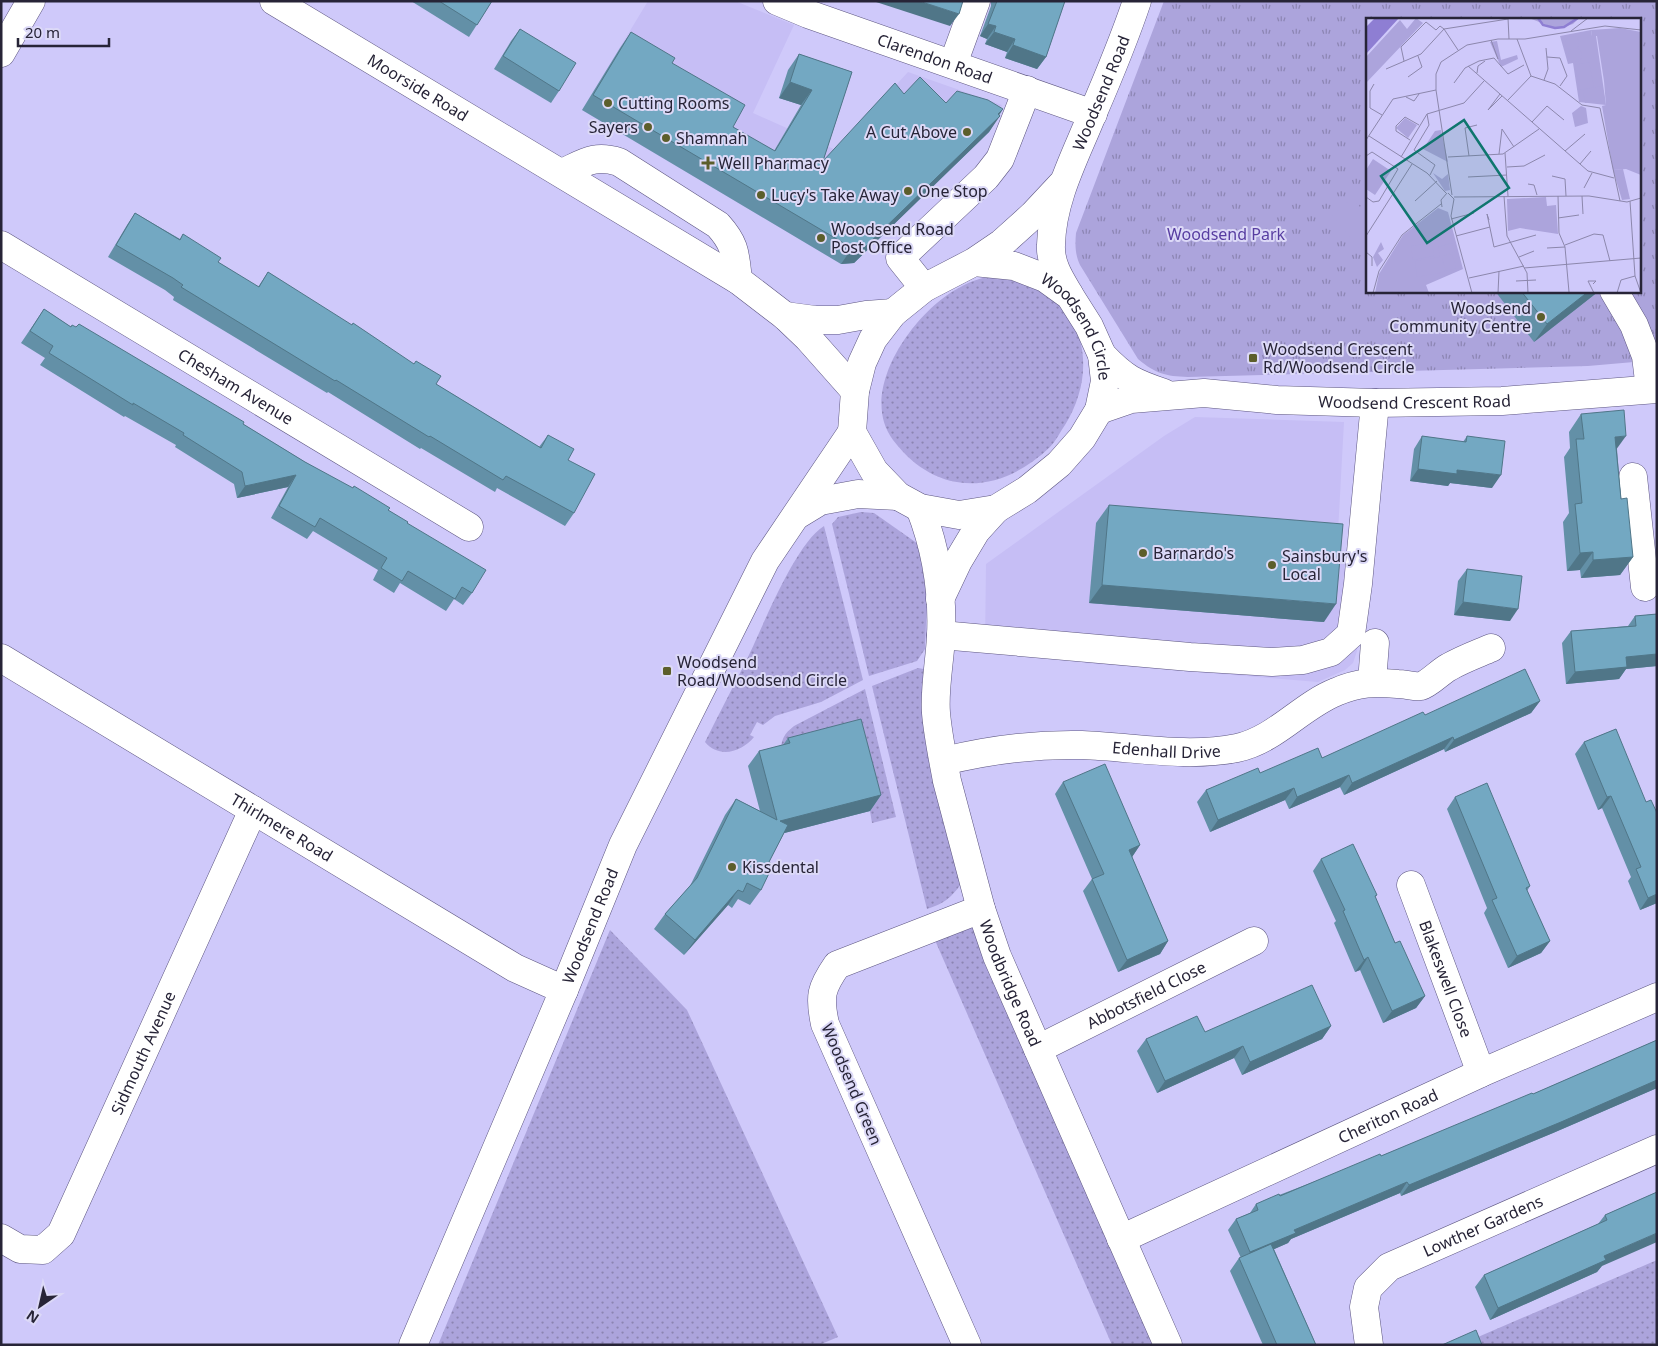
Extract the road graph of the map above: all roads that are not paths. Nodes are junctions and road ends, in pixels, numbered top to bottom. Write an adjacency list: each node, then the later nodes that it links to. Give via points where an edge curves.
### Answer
1 (31, 1): 7 (street)
2 (274, 1): 11 (street, Moorside Road)
3 (777, 1): 6 (street, Clarendon Road)
4 (976, 1): 8 (street)
5 (1137, 1): 10 (street, Woodsend Road)
6 (811, 8): 8 (street, Clarendon Road)
7 (1, 53)
8 (952, 64): 9 (street, Clarendon Road)
9 (1027, 90): 10 (street, Clarendon Road); 16 (street, via 1003,151 986,177 900,258)
10 (1093, 114): 12 (street, Woodsend Road)
11 (562, 173): 15 (street, Moorside Road); 15 (street, via 592,159 606,158 619,162 718,225 734,249)
12 (1062, 184): 14 (street, Woodsend Road, via 1033,216); 18 (street, Woodsend Road, via 1050,247 1054,270)
13 (1, 245): 32 (street, Chesham Avenue)
14 (974, 262): 16 (street); 18 (street, Woodsend Circle, via 1014,266 1045,278)
15 (738, 280): 20 (street, Moorside Road)
16 (924, 288): 19 (street)
17 (1615, 292): 22 (street, via 1634,325 1646,356)
18 (1070, 296): 21 (street, Woodsend Circle)
19 (893, 313): 20 (street, Moorside Road, via 838,320); 23 (street, via 873,339 862,363)
20 (786, 316): 23 (street, Moorside Road)
21 (1102, 355): 24 (street, Woodsend Crescent Road, via 1118,372 1135,383); 26 (street, Woodsend Circle, via 1105,381)
22 (1653, 389): 25 (street, Woodsend Crescent Road, via 1502,401)
23 (855, 391): 27 (street)
24 (1170, 396): 25 (street, Woodsend Crescent Road, via 1204,393 1277,400); 26 (street, Woodsend Crescent Road, via 1131,399)
25 (1375, 403): 36 (street, via 1358,584 1350,634 1331,652 1303,660 1272,662)
26 (1099, 410): 30 (street, Woodsend Circle, via 1082,438 1059,464 1027,490)
27 (852, 432): 29 (street, via 874,471); 31 (street, Woodsend Road)
28 (1633, 477): 33 (street)
29 (909, 502): 30 (street, Woodsend Circle, via 959,515); 31 (street, Woodsend Road, via 858,494 814,504); 35 (street, Woodbridge Road, via 928,529)
30 (996, 509): 35 (street, Woodbridge Road, via 976,531)
31 (792, 518): 46 (street, Woodsend Road, via 764,561 623,845)
32 (469, 527)
33 (1649, 539): 34 (street)
34 (1645, 587)
35 (940, 599): 36 (street, Woodbridge Road)
36 (941, 635): 41 (street, Woodbridge Road, via 936,712)
37 (1375, 643): 40 (street)
38 (1491, 648): 40 (street, Edenhall Drive, via 1448,667 1422,686)
39 (1, 658): 42 (street, Thirlmere Road)
40 (1372, 682): 41 (street, Edenhall Drive, via 1333,693 1278,729 1238,748 1177,752 1082,745 1042,746)
41 (944, 761): 44 (street, Woodbridge Road)
42 (253, 810): 46 (street, Thirlmere Road, via 514,968); 51 (street, Sidmouth Avenue, via 61,1234 42,1250 20,1249)
43 (1411, 885): 49 (street, Blakeswell Close)
44 (981, 909): 48 (street, Woodbridge Road, via 997,956); 54 (street, Woodsend Green, via 837,964 824,984 821,1006 825,1024)
45 (1254, 941): 48 (street, Abbotsfield Close)
46 (564, 990): 53 (street, Woodsend Road)
47 (1657, 996): 49 (street, Cheriton Road)
48 (1038, 1049): 52 (street, Woodbridge Road)
49 (1482, 1073): 52 (street, Cheriton Road)
50 (1657, 1149): 56 (street, Lowther Gardens, via 1389,1267 1368,1288 1364,1307)
51 (1, 1238)
52 (1121, 1239): 55 (street, Woodbridge Road)
53 (413, 1345)
54 (967, 1345)
55 (1168, 1345)
56 (1368, 1345)

